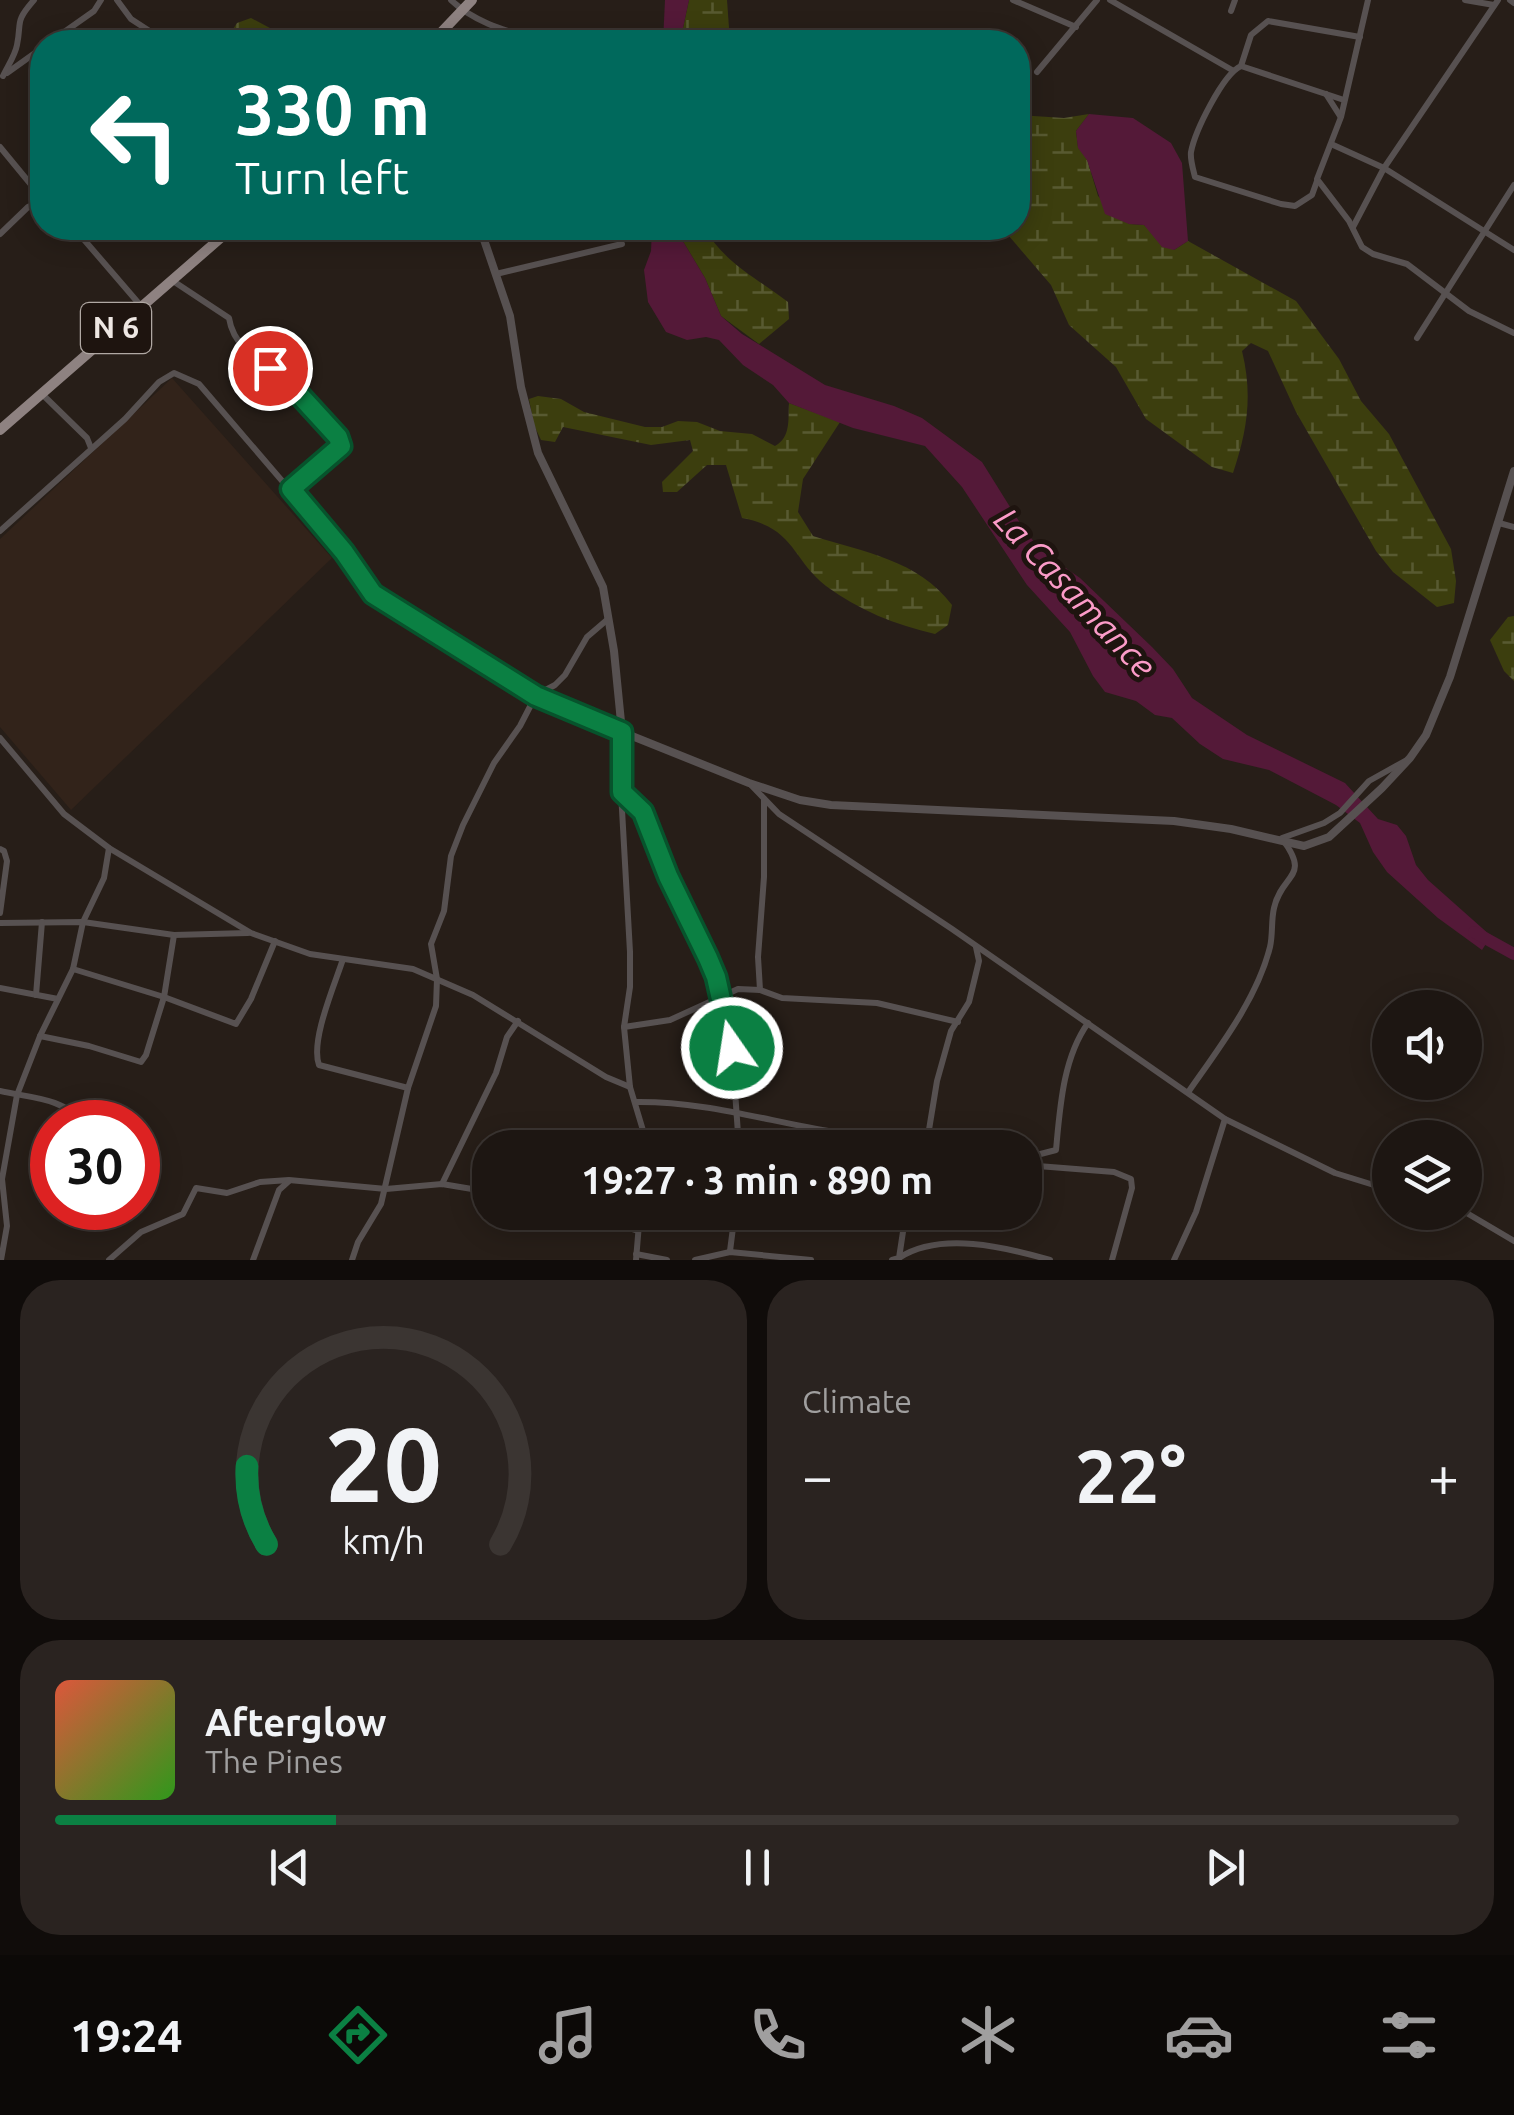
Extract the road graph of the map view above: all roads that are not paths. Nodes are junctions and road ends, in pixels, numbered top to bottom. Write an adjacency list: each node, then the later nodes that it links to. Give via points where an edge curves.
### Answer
1 (34, 0): 25 (street, via 23,12)
2 (101, 0): 16 (street)
3 (117, 0): 17 (street)
4 (451, 0): 13 (street)
5 (472, 0): 13 (main road)
6 (1013, 0): 15 (street)
7 (1097, 0): 15 (street)
8 (1110, 0): 23 (street)
9 (1235, 0): 14 (street)
10 (1368, 0): 20 (street)
11 (1465, 0): 12 (street)
12 (1496, 3): 31 (street)
13 (462, 10): 18 (main road); 19 (street)
14 (1231, 11)
15 (1076, 27): 24 (street)
16 (67, 30)
17 (148, 30)
18 (443, 30)
19 (506, 30)
20 (1360, 37): 22 (street, via 1268,21 1251,35); 27 (street)
21 (30, 57): 25 (street)
22 (1241, 66): 23 (street); 26 (street)
23 (1232, 70): 32 (street, via 1191,152 1194,177 1295,206 1312,195)
24 (1037, 72)
25 (2, 78)
26 (1326, 94): 27 (street); 28 (street)
27 (1344, 100): 28 (street)
28 (1340, 117): 29 (street)
29 (1330, 144): 31 (street); 32 (street)
30 (0, 147): 33 (street)
31 (1384, 168): 36 (street); 37 (street)
32 (1317, 179): 36 (street)
33 (30, 184)
34 (1514, 185): 37 (street)
35 (30, 206): 38 (street)
36 (1352, 228): 46 (street, via 1362,247 1407,264)
37 (1484, 232): 43 (street); 46 (street)
38 (0, 234)
39 (84, 240): 47 (street)
40 (218, 240): 45 (main road, N 6)
41 (484, 240): 44 (street)
42 (622, 244): 44 (street)
43 (1514, 250)
44 (496, 274): 58 (street, via 533,438 599,574)
45 (172, 280): 47 (main road, N 6); 54 (street, via 229,318 242,348 295,390 338,437 341,446)
46 (1447, 292): 48 (street, via 1469,311); 49 (street)
47 (141, 306): 50 (main road, N 6)
48 (1514, 332)
49 (1417, 338)
50 (41, 393): 51 (main road, N 6); 52 (street)
51 (0, 430)
52 (92, 448): 54 (street, via 174,373 199,384); 57 (street)
53 (1514, 471): 55 (street)
54 (291, 489): 59 (street, via 373,594)
55 (1499, 522): 56 (street); 62 (street, via 1444,695)
56 (1514, 527)
57 (0, 532)
58 (609, 618): 59 (street, via 586,638 555,686); 60 (street)
59 (536, 696): 60 (street); 79 (street, via 494,763 451,856 444,912 431,944)
60 (622, 732): 63 (street); 64 (street)
61 (0, 738): 67 (street, via 64,814)
62 (1410, 758): 66 (street, via 1369,781 1340,813); 66 (street, via 1329,836 1304,846)
63 (750, 783): 65 (street); 66 (street, via 831,805 1174,820)
64 (622, 792): 83 (street, via 643,812); 89 (street, via 630,942)
65 (764, 798): 76 (street); 81 (street)
66 (1280, 840): 94 (street, via 1297,866 1274,906 1269,950 1240,1012)
67 (110, 848): 71 (street); 73 (street)
68 (0, 849): 69 (street, via 7,861)
69 (0, 912)
70 (42, 922): 71 (street); 72 (street); 82 (street)
71 (83, 922): 74 (street); 78 (street)
72 (0, 923)
73 (252, 932): 74 (street); 75 (street)
74 (174, 935): 84 (street)
75 (275, 941): 77 (street); 84 (street, via 236,1024)
76 (976, 946): 87 (street, via 980,960); 88 (street)
77 (343, 960): 79 (street, via 413,969); 91 (street, via 316,1058 320,1065)
78 (74, 969): 84 (street); 85 (street)
79 (437, 979): 86 (street); 91 (street, via 436,1006)
80 (0, 988): 82 (street)
81 (760, 990): 83 (street); 87 (street, via 782,998 877,1003)
82 (36, 995): 85 (street)
83 (720, 995): 89 (street, via 670,1020); 98 (street)
84 (164, 996): 90 (street, via 140,1062)
85 (58, 999): 90 (street)
86 (518, 1021): 92 (street); 107 (street)
87 (958, 1022): 103 (street)
88 (1088, 1022): 94 (street); 104 (street, via 1076,1039 1056,1150)
89 (624, 1027): 92 (street)
90 (40, 1036): 95 (street)
91 (408, 1088): 109 (street)
92 (630, 1088): 97 (street)
93 (0, 1091): 95 (street)
94 (1189, 1091): 99 (street)
95 (16, 1095): 96 (street); 111 (street)
96 (34, 1100)
97 (635, 1102): 98 (street); 100 (street)
98 (737, 1114): 101 (street); 102 (street)
99 (1225, 1119): 108 (street); 130 (street)
100 (640, 1130)
101 (738, 1130)
102 (841, 1130)
103 (929, 1130)
104 (1042, 1155)
105 (1042, 1164): 129 (street, via 1131,1179)
106 (290, 1180): 109 (street); 122 (street, via 228,1193 196,1188 182,1214 141,1232); 123 (street, via 279,1190)
107 (442, 1184): 109 (street); 110 (street)
108 (1372, 1184)
109 (386, 1189): 124 (street)
110 (472, 1189)
111 (2, 1207): 121 (street, via 7,1226)
112 (1482, 1222): 117 (street)
113 (635, 1230): 116 (street)
114 (733, 1230): 118 (street)
115 (902, 1230): 120 (street)
116 (638, 1231): 119 (street)
117 (1514, 1241)
118 (730, 1252): 126 (street); 127 (street)
119 (636, 1257): 125 (street)
120 (896, 1259): 128 (street, via 922,1246 958,1242)
121 (1, 1260)
122 (109, 1260)
123 (252, 1260)
124 (352, 1260)
125 (667, 1260)
126 (696, 1260)
127 (811, 1260)
128 (1050, 1260)
129 (1112, 1260)
130 (1174, 1260)

